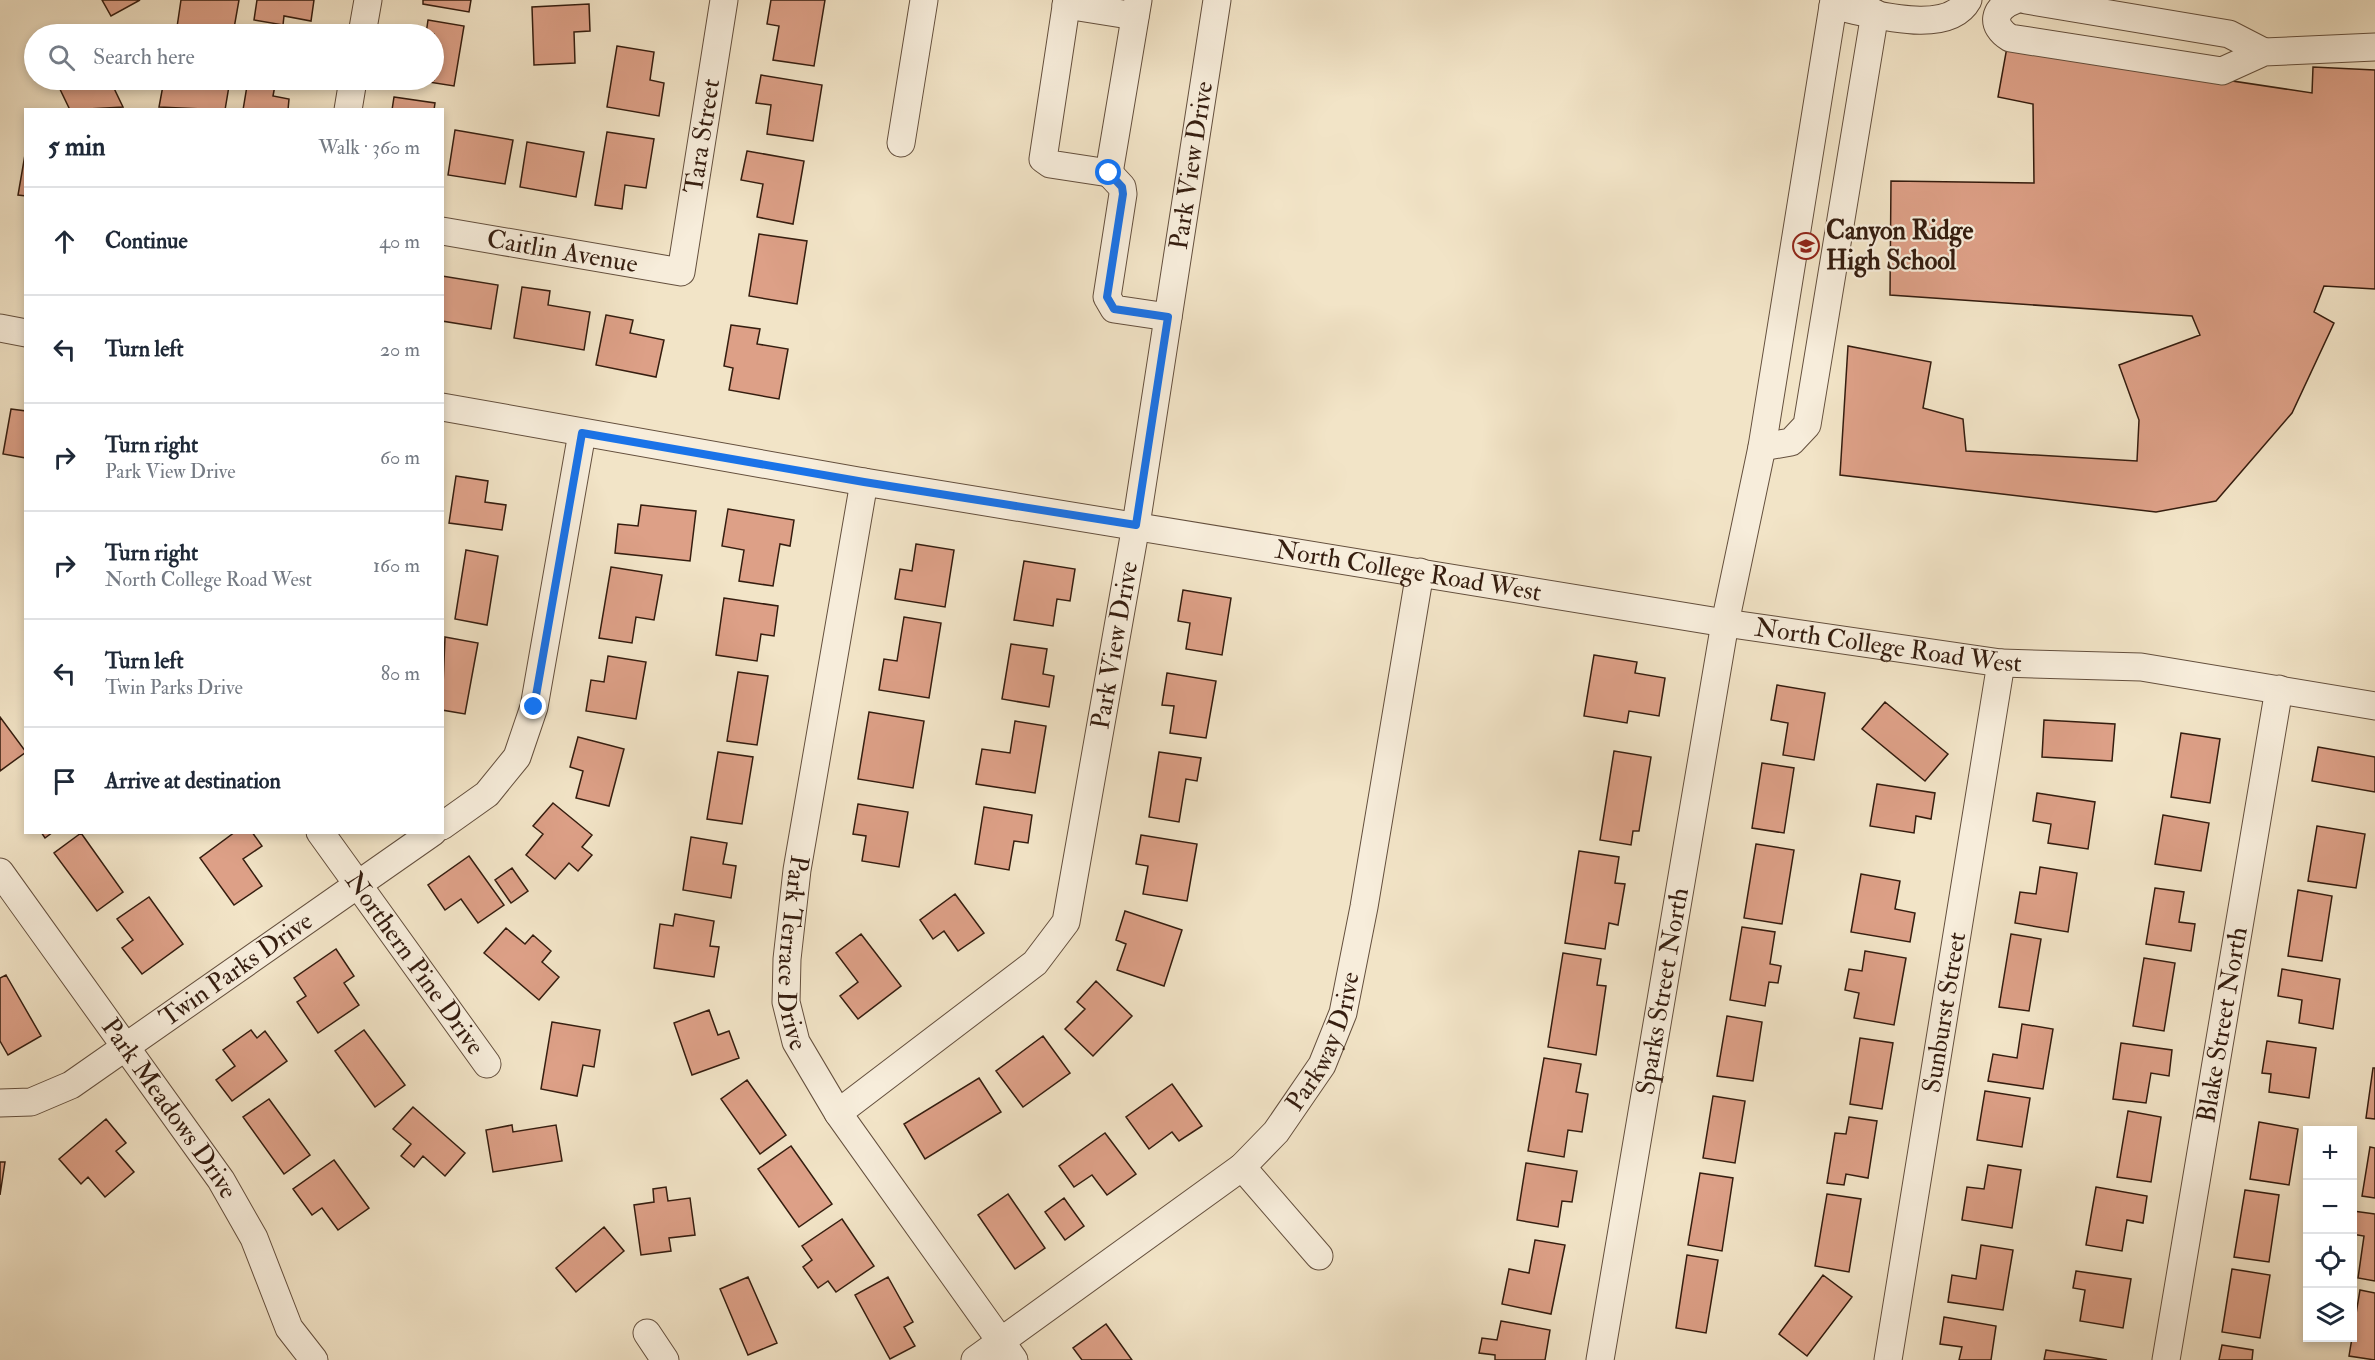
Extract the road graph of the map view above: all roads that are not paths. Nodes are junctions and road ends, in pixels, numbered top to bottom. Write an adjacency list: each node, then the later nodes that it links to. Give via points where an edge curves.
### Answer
1 (368, 0): 12 (street)
2 (724, 0): 20 (street, Tara Street)
3 (924, 0): 17 (street)
4 (1217, 0): 21 (street, Park View Drive)
5 (1968, 0): 11 (street, via 1962,10 1946,19 1927,21)
6 (2015, 0): 14 (street, via 1998,12 1996,23 1999,31 2010,38 2222,71)
7 (2026, 0): 14 (street, via 2229,34)
8 (1066, 3): 10 (street); 18 (street, via 1042,159 1050,164)
9 (1834, 3): 11 (street); 26 (street, Sparks Street North)
10 (1137, 8): 18 (street)
11 (1875, 13): 26 (street, via 1807,425 1791,442)
12 (364, 24)
13 (2375, 46): 14 (street)
14 (2264, 52)
15 (351, 90): 16 (street)
16 (348, 108)
17 (901, 143)
18 (1109, 173): 21 (street, via 1122,187 1123,194 1107,297 1110,306)
19 (444, 231): 20 (street, Caitlin Avenue)
20 (681, 272)
21 (1168, 317): 28 (street, Park View Drive)
22 (0, 328): 23 (street)
23 (24, 333)
24 (444, 407): 25 (street, North College Road West)
25 (582, 433): 27 (street, North College Road West); 34 (street, via 531,717 517,757 487,794)
26 (1762, 447): 30 (street, Sparks Street North)
27 (864, 482): 28 (street, North College Road West); 42 (street, Park Terrace Drive, via 797,870 787,959 786,1002 796,1042)
28 (1136, 525): 29 (street, North College Road West); 42 (street, Park View Drive, via 1066,922 1035,963)
29 (1420, 572): 30 (street, North College Road West); 43 (street, Parkway Drive, via 1343,1013 1322,1065 1276,1132)
30 (1725, 623): 31 (street, North College Road West); 50 (street, Sparks Street North)
31 (2001, 663): 32 (street, North College Road West, via 2141,667); 51 (street, Sunburst Street)
32 (2279, 689): 33 (street, North College Road West); 52 (street, Blake Street North)
33 (2375, 706)
34 (444, 825)
35 (322, 834): 38 (street, Northern Pine Drive)
36 (430, 834): 38 (street, Twin Parks Drive)
37 (0, 872): 39 (street, Park Meadows Drive)
38 (360, 885): 39 (street, Twin Parks Drive); 40 (street, Northern Pine Drive)
39 (125, 1047): 41 (street, Twin Parks Drive, via 71,1085 31,1102); 47 (street, Park Meadows Drive, via 221,1180 254,1238 289,1328)
40 (487, 1064)
41 (0, 1103)
42 (838, 1113): 46 (street, Park Terrace Drive)
43 (1242, 1167): 44 (street); 46 (street, Parkway Drive)
44 (1319, 1256)
45 (647, 1333): 48 (street)
46 (1007, 1351): 49 (street, Parkway Drive)
47 (314, 1360)
48 (665, 1360)
49 (975, 1360)
50 (1603, 1360)
51 (1888, 1360)
52 (2166, 1360)

